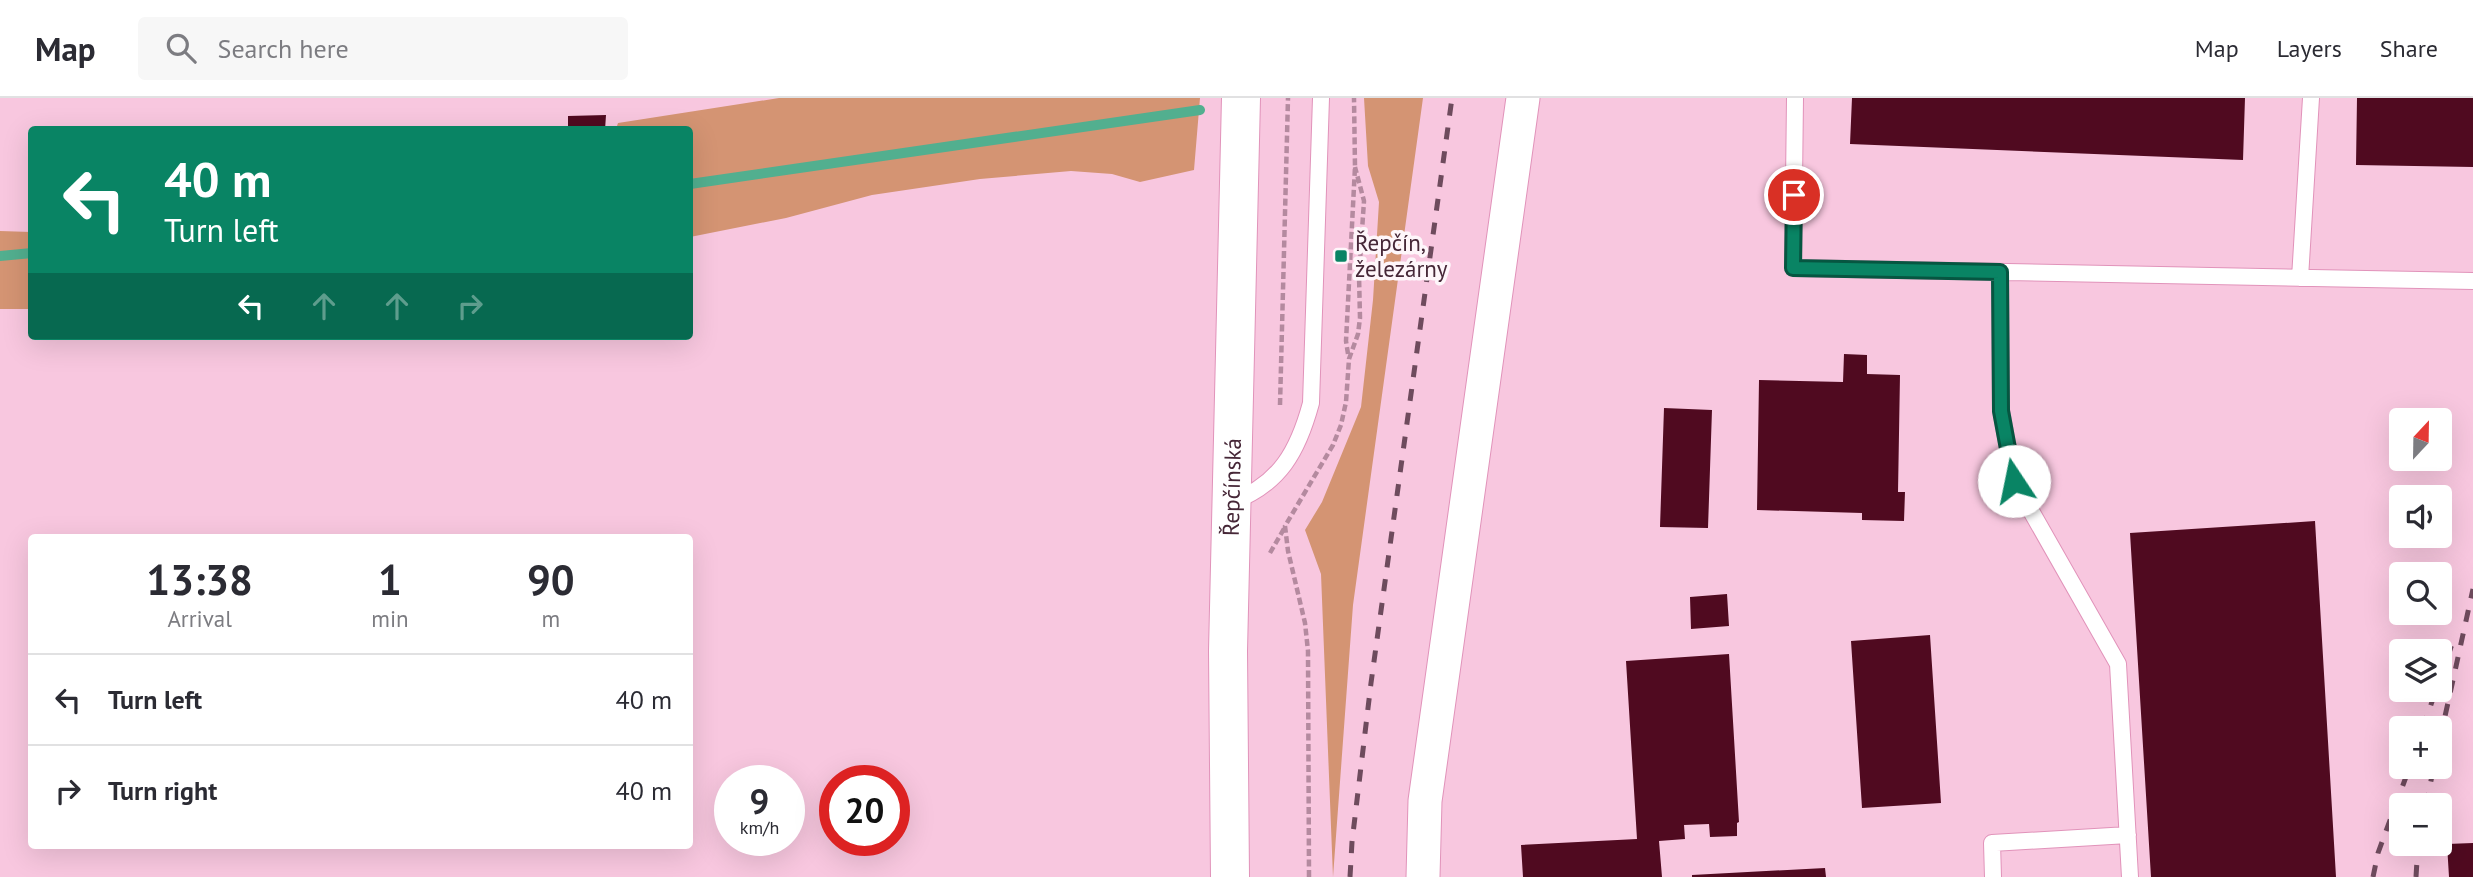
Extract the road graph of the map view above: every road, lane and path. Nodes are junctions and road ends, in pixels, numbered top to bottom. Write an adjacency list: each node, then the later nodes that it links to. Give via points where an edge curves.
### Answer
1 (1241, 98): 13 (street, Řepčínská)
2 (1288, 98): 12 (path)
3 (1321, 98): 12 (lane, via 1311,403 1300,437)
4 (1354, 98): 8 (path)
5 (1523, 98): 18 (street, via 1425,801)
6 (1795, 98): 9 (lane, via 1793,268)
7 (2311, 98): 10 (lane)
8 (1355, 167): 8 (path, via 1346,341 1349,359 1360,318 1364,211)
9 (2000, 272): 10 (lane); 15 (lane, via 2001,411 2014,481 2118,664)
10 (2300, 278): 11 (lane)
11 (2473, 281)
12 (1279, 473): 13 (lane, via 1263,488)
13 (1232, 502): 16 (street, Řepčínská)
14 (1288, 551): 17 (path, via 1308,651)
15 (2128, 835): 19 (lane, via 1992,843); 20 (lane)
16 (1230, 877)
17 (1309, 877)
18 (1423, 877)
19 (1993, 877)
20 (2130, 877)

